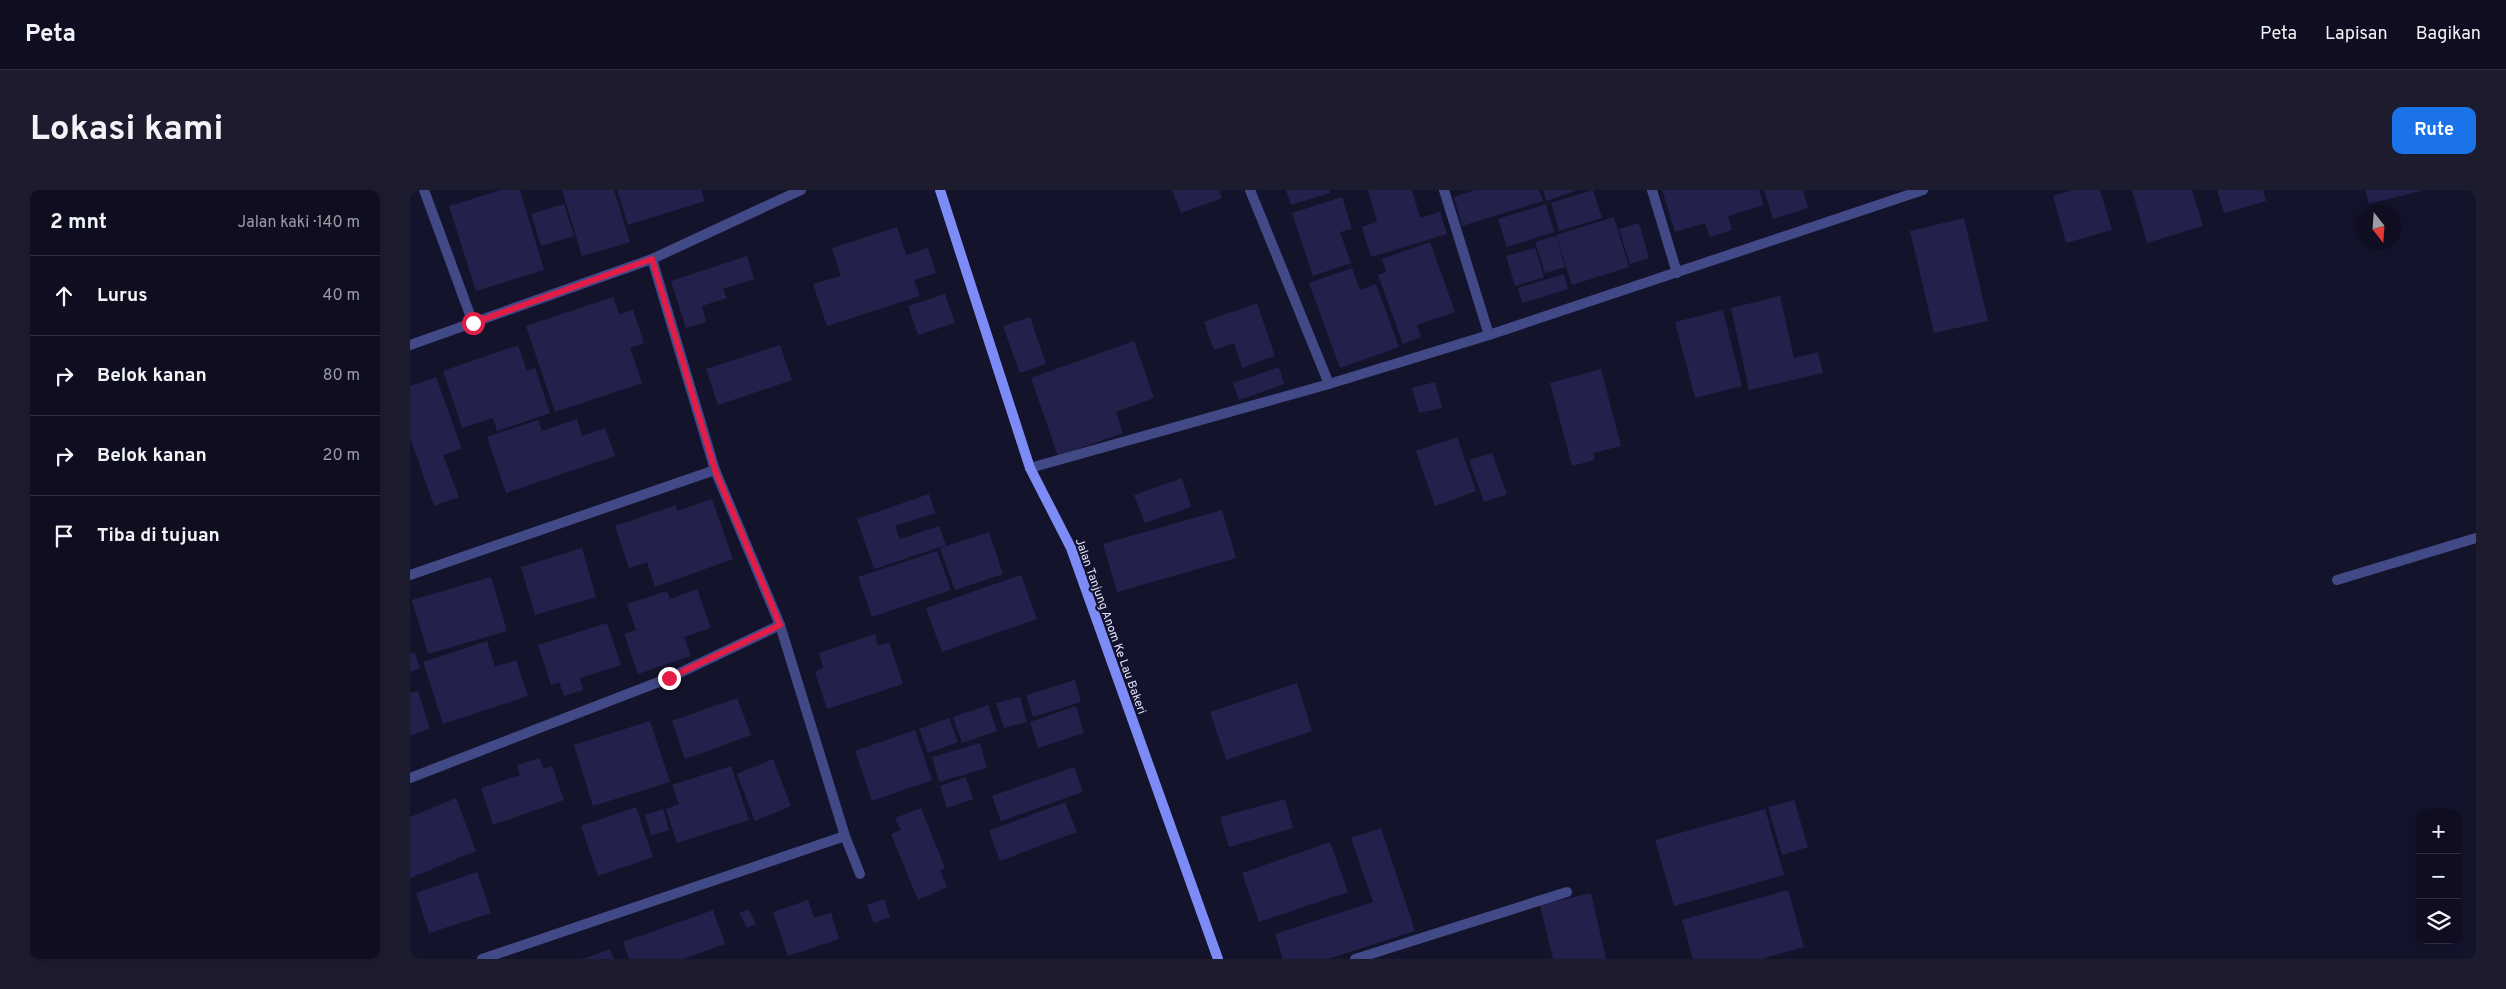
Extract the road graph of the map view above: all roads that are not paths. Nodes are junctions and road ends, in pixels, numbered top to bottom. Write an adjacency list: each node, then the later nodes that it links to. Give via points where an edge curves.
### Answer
1 (424, 190): 10 (street)
2 (801, 190): 8 (street)
3 (940, 190): 14 (main road, Jalan Tanjung Anom Ke Lau Bakeri)
4 (1250, 190): 13 (street)
5 (1444, 190): 11 (street)
6 (1652, 190): 9 (street)
7 (1923, 190): 9 (street)
8 (652, 259): 10 (street); 15 (street)
9 (1677, 273): 11 (street)
10 (473, 323): 12 (street)
11 (1489, 335): 13 (street)
12 (410, 345)
13 (1328, 384): 14 (street)
14 (1030, 468): 25 (main road, Jalan Tanjung Anom Ke Lau Bakeri, via 1071,548)
15 (715, 470): 17 (street); 19 (street)
16 (2476, 538): 18 (street)
17 (410, 575)
18 (2338, 580)
19 (780, 625): 20 (street, via 669,678); 21 (street)
20 (410, 778)
21 (844, 836): 22 (street); 24 (street)
22 (860, 874)
23 (1567, 892): 26 (street)
24 (482, 959)
25 (1218, 959)
26 (1355, 959)

